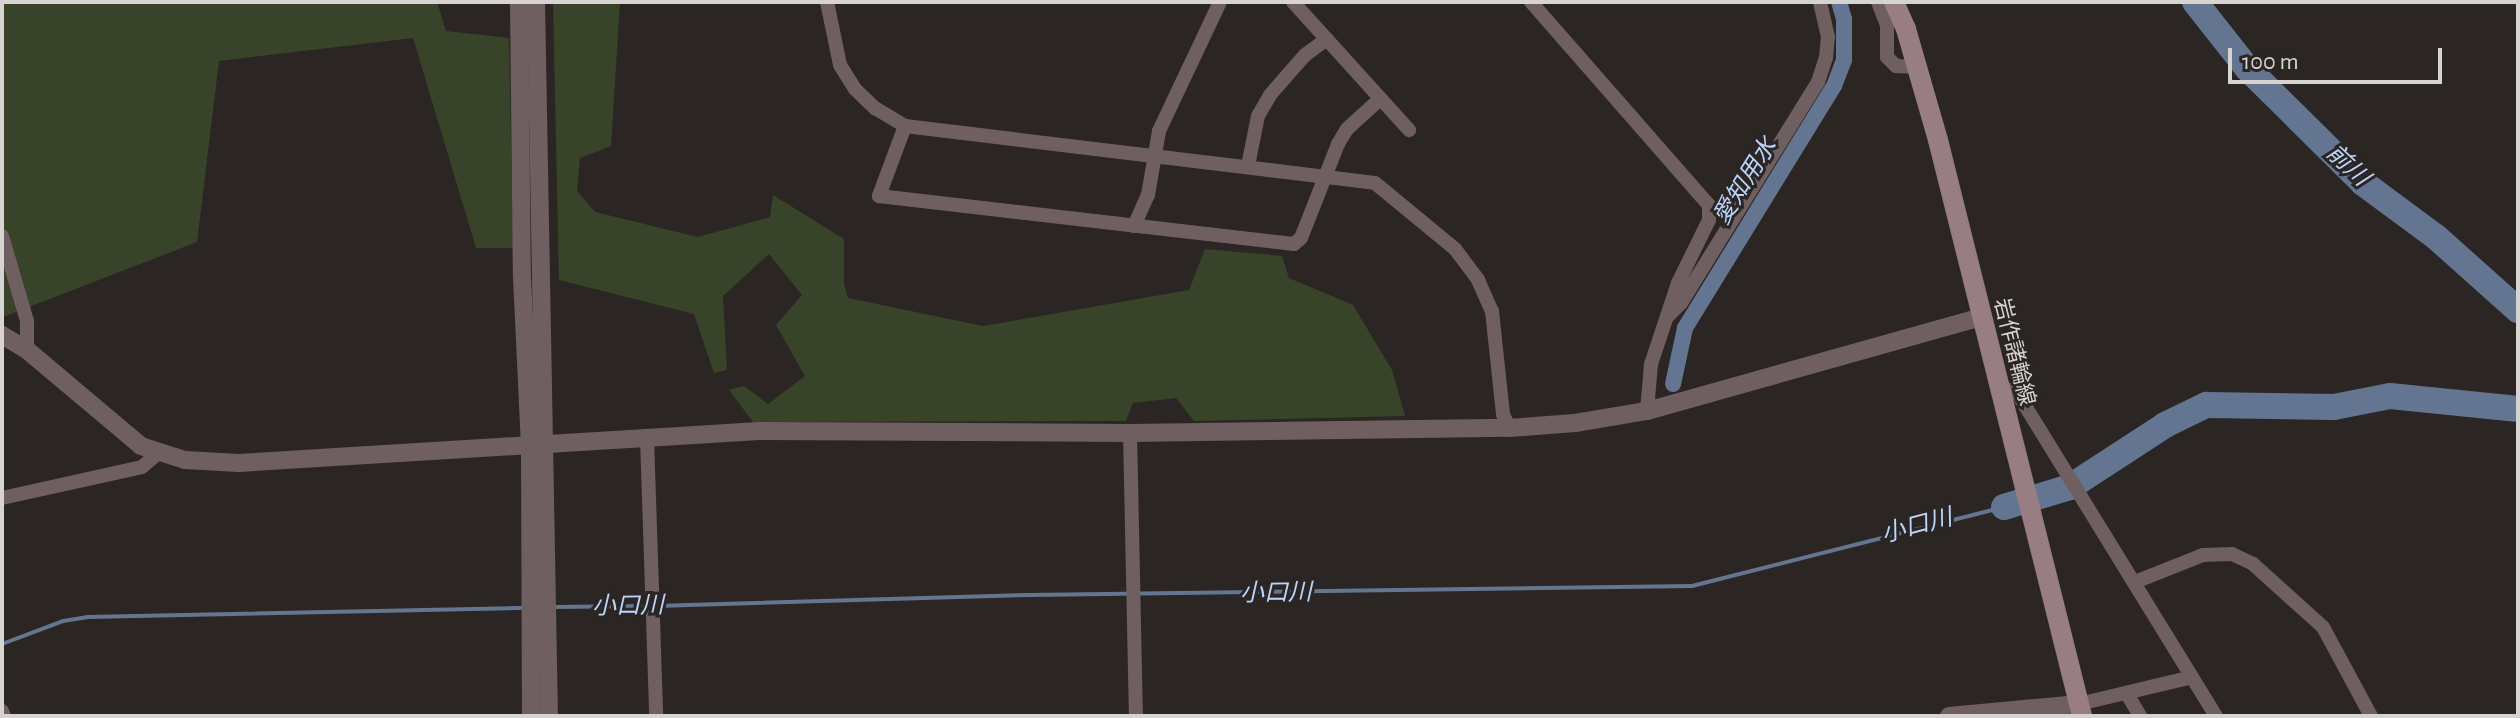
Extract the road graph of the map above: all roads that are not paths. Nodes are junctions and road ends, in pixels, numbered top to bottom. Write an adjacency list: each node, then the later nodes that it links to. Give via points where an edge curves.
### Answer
1 (519, 2): 29 (street, via 522,277)
2 (536, 2): 29 (street)
3 (827, 2): 13 (street, via 840,65 855,89)
4 (1220, 2): 15 (street, via 1159,131)
5 (1293, 2): 10 (street)
6 (1531, 2): 21 (street, via 1709,205 1709,220)
7 (1820, 2): 21 (street, via 1828,37 1818,82 1681,303)
8 (1878, 2): 11 (street, via 1887,25 1887,57 1896,66)
9 (1894, 2): 11 (main road, 岩作諸輪線)
10 (1327, 39): 12 (street); 16 (street, via 1305,55 1270,95 1258,116)
11 (1917, 67): 20 (main road, 岩作諸輪線)
12 (1380, 99): 14 (street); 17 (street, via 1347,129)
13 (905, 126): 15 (street); 18 (street, via 879,196)
14 (1409, 130)
15 (1154, 158): 16 (street); 18 (street, via 1148,195)
16 (1248, 166): 17 (street)
17 (1328, 175): 18 (street, via 1294,244); 26 (street, via 1375,183 1468,263 1492,311)
18 (1134, 226)
19 (2, 236): 23 (street, via 27,321)
20 (1981, 317): 24 (main road, 岩作諸輪線); 25 (street)
21 (1665, 318): 25 (street, via 1651,364)
22 (2, 335): 23 (street)
23 (27, 350): 30 (street, via 126,436)
24 (1998, 388): 32 (street, via 2016,391); 36 (main road, 岩作諸輪線)
25 (1647, 411): 26 (street)
26 (1509, 428): 27 (street)
27 (1130, 433): 28 (street, via 759,431); 40 (street)
28 (647, 438): 29 (street); 39 (street)
29 (538, 446): 30 (street, via 239,463 185,460); 33 (street)
30 (159, 452): 31 (street, via 142,467)
31 (2, 498)
32 (2135, 582): 34 (street); 44 (street, via 2203,555 2232,554 2253,564 2323,627)
33 (541, 627): 37 (street); 38 (street)
34 (2192, 677): 35 (street); 43 (street)
35 (2127, 694): 36 (street); 42 (street)
36 (2080, 710): 41 (street)
37 (531, 716)
38 (549, 716)
39 (656, 716)
40 (1136, 716)
41 (1949, 716)
42 (2140, 716)
43 (2216, 716)
44 (2371, 716)

